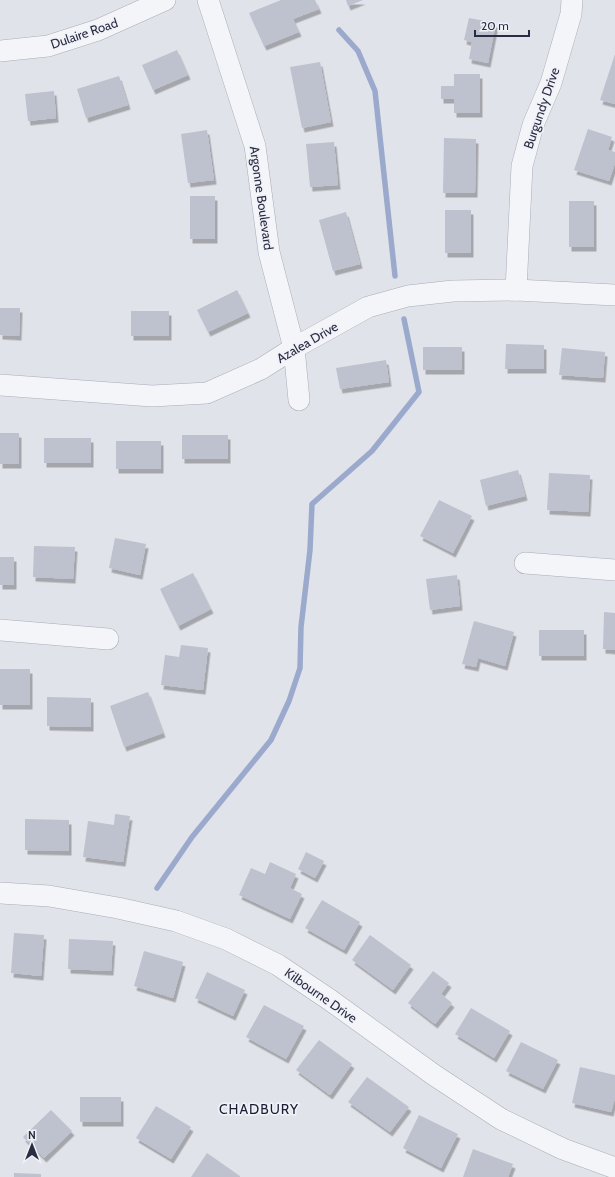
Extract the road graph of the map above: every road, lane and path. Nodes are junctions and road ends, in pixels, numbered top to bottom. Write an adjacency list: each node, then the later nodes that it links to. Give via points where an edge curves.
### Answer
1 (165, 0): 4 (street, Dulaire Road, via 98,30 48,46)
2 (208, 0): 7 (street, Argonne Boulevard, via 255,146 269,252)
3 (572, 0): 5 (street, Burgundy Drive, via 571,14 553,76 533,125 522,166)
4 (0, 51)
5 (516, 290): 6 (street, Azalea Drive); 7 (street, Azalea Drive, via 453,291 408,296 368,307)
6 (615, 295)
7 (294, 348): 8 (street, Azalea Drive, via 261,369 207,393 152,396); 9 (street, Argonne Boulevard)
8 (0, 385)
9 (299, 400)
10 (525, 563): 11 (street)
11 (615, 570)
12 (0, 630): 13 (street)
13 (108, 639)
14 (0, 893): 15 (street, Kilbourne Drive, via 49,896 118,908 176,921 226,939 278,965 501,1119 563,1149)
15 (615, 1168)

